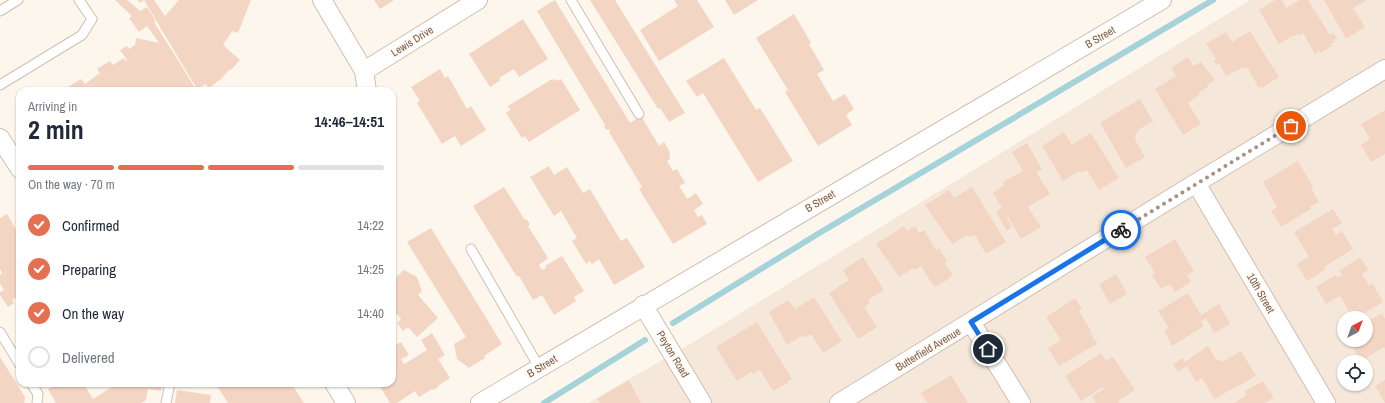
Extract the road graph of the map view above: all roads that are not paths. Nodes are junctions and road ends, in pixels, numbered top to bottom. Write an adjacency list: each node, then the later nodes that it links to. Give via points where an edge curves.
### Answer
1 (18, 0): 7 (lane)
2 (79, 0): 10 (lane, via 92,19 82,34)
3 (322, 0): 9 (street)
4 (478, 0): 9 (street, Lewis Drive)
5 (571, 0): 12 (lane)
6 (1162, 0): 17 (street, B Street)
7 (0, 11)
8 (1385, 69): 15 (street, Butterfield Avenue)
9 (364, 71): 11 (street)
10 (0, 85)
11 (366, 87)
12 (639, 114)
13 (0, 138): 14 (street)
14 (16, 163)
15 (1196, 183): 18 (street, Butterfield Avenue); 32 (street, 10th Street)
16 (471, 249): 21 (lane)
17 (643, 305): 21 (street, B Street); 29 (street, Peyton Road)
18 (971, 322): 30 (street, Butterfield Avenue); 31 (street)
19 (0, 332): 20 (lane)
20 (16, 358)
21 (539, 367): 28 (street, B Street)
22 (34, 387): 25 (lane, via 38,394)
23 (169, 387): 26 (lane)
24 (336, 387): 27 (street)
25 (37, 403)
26 (166, 403)
27 (346, 403)
28 (480, 403)
29 (702, 403)
30 (839, 403)
31 (1021, 403)
32 (1326, 403)

